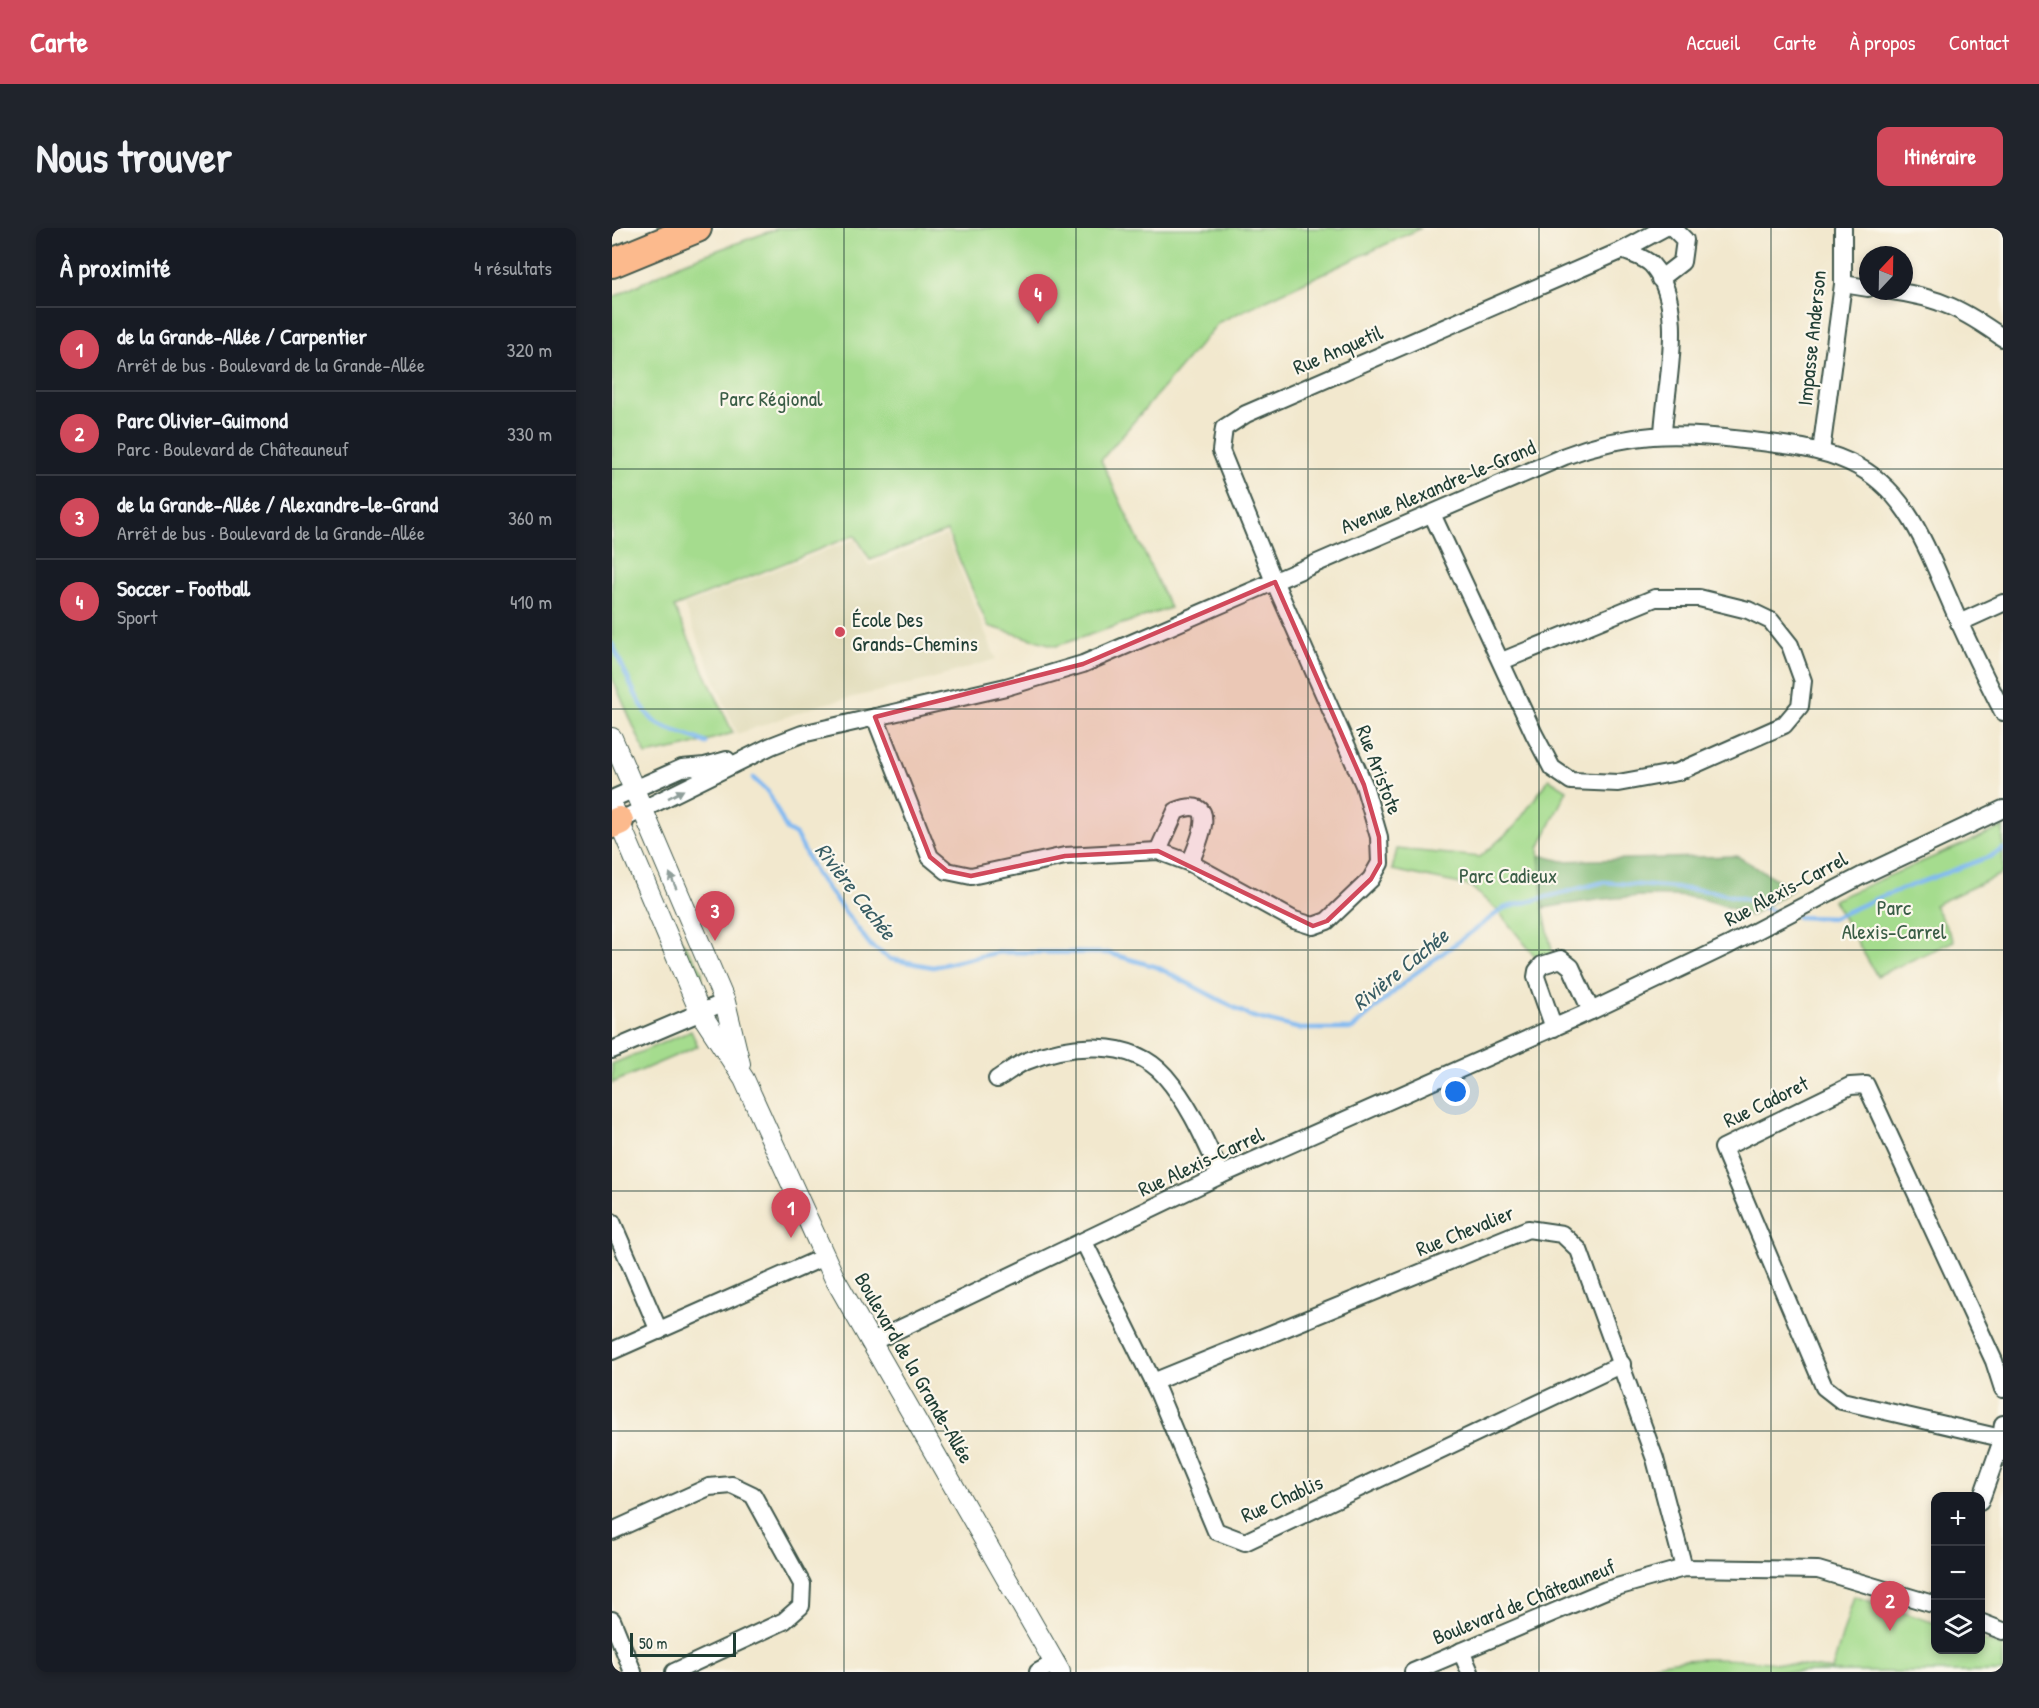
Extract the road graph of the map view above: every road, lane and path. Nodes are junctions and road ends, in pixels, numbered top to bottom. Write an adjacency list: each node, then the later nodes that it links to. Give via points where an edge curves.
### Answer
1 (697, 228): 6 (highway)
2 (1664, 228): 5 (street, Rue Anquetil)
3 (1673, 228): 7 (street, via 1685,240 1682,262)
4 (1843, 228): 8 (street, Impasse Anderson)
5 (1623, 250): 7 (street, via 1651,263); 15 (street, Rue Anquetil, via 1256,409 1224,428 1221,451)
6 (612, 263)
7 (1660, 279): 12 (street, via 1666,287 1673,341)
8 (1843, 284): 9 (street); 13 (street, Impasse Anderson)
9 (1859, 287)
10 (1913, 294): 11 (street, via 1974,318)
11 (2003, 338)
12 (1663, 434): 13 (street, Avenue Alexandre-le-Grand, via 1694,434); 14 (street, Avenue Alexandre-le-Grand, via 1588,447)
13 (1821, 452): 17 (street, Avenue Alexandre-le-Grand, via 1862,468 1901,501 1918,529)
14 (1432, 514): 15 (street, Avenue Alexandre-le-Grand); 18 (street)
15 (1275, 582): 20 (street, Avenue Alexandre-le-Grand, via 1083,664 1029,681); 27 (street, Rue Aristote, via 1364,785 1379,837 1380,863 1371,879 1327,921 1313,926 1294,920)
16 (2003, 603): 17 (street)
17 (1959, 623): 19 (street, Avenue Alexandre-le-Grand)
18 (1502, 662): 18 (street, via 1552,768 1571,781 1618,783 1678,772 1784,725 1800,706 1803,681 1790,645 1771,621 1748,610 1699,598 1655,598)
19 (2003, 712)
20 (875, 717): 22 (street, Avenue Alexandre-le-Grand, via 802,734); 26 (street, Rue Aristote, via 930,857 947,871 971,876 1065,856)
21 (612, 738): 23 (street, Boulevard de la Grande-Allée)
22 (771, 746): 23 (street, Avenue Alexandre-le-Grand, via 712,764 682,768); 25 (street, Avenue Alexandre-le-Grand, one-way to 22)
23 (634, 790): 25 (street, Boulevard de la Grande-Allée)
24 (2003, 809): 29 (street, Rue Alexis-Carrel, via 1863,874 1729,945)
25 (620, 812): 28 (street, Boulevard de la Grande-Allée, one-way to 25); 30 (street, Boulevard de la Grande-Allée)
26 (1158, 851): 27 (street, Rue Aristote); 27 (street, via 1176,811 1196,809 1203,815 1205,826)
27 (1190, 863)
28 (725, 1002): 30 (street); 33 (street, Boulevard de la Grande-Allée)
29 (1591, 1011): 31 (street, Rue Alexis-Carrel); 31 (street, via 1566,962 1549,962 1537,971 1536,977)
30 (700, 1012): 32 (street); 33 (street, Boulevard de la Grande-Allée)
31 (1554, 1028): 35 (street, Rue Alexis-Carrel)
32 (612, 1050)
33 (744, 1079): 38 (street, Boulevard de la Grande-Allée)
34 (997, 1079): 35 (street, via 1024,1062 1084,1047 1110,1047 1134,1054 1163,1074 1189,1107)
35 (1221, 1175): 37 (street, Rue Alexis-Carrel)
36 (612, 1222): 39 (street)
37 (1084, 1242): 40 (street, Rue Alexis-Carrel); 43 (street, Rue Chablis)
38 (824, 1257): 39 (street); 40 (street, Boulevard de la Grande-Allée)
39 (659, 1331): 41 (street)
40 (870, 1344): 54 (street, Boulevard de la Grande-Allée)
41 (612, 1351)
42 (1622, 1365): 43 (street, Rue Chevalier, via 1579,1250 1562,1234 1528,1229); 43 (street, Rue Chablis, via 1245,1542 1216,1531); 48 (street, Rue Chevalier, via 1655,1459)
43 (1153, 1382)
44 (2003, 1389): 45 (street, Rue Cadoret, via 1994,1361 1866,1086 1850,1086 1723,1148 1824,1388 1842,1401)
45 (2002, 1431): 46 (street, Rue Cadoret)
46 (1983, 1492)
47 (612, 1531): 56 (street, via 709,1488 732,1485 753,1496 802,1584 801,1606 784,1621)
48 (1684, 1568): 49 (street, Boulevard de Châteauneuf, via 1818,1570); 53 (street, Boulevard de Châteauneuf, via 1606,1590)
49 (1931, 1604)
50 (612, 1620): 55 (street)
51 (1985, 1624): 52 (street)
52 (2003, 1631)
53 (1461, 1652): 58 (street, Boulevard de Châteauneuf); 59 (street)
54 (1058, 1667): 57 (street)
55 (633, 1672)
56 (674, 1672)
57 (1038, 1672)
58 (1413, 1672)
59 (1470, 1672)

